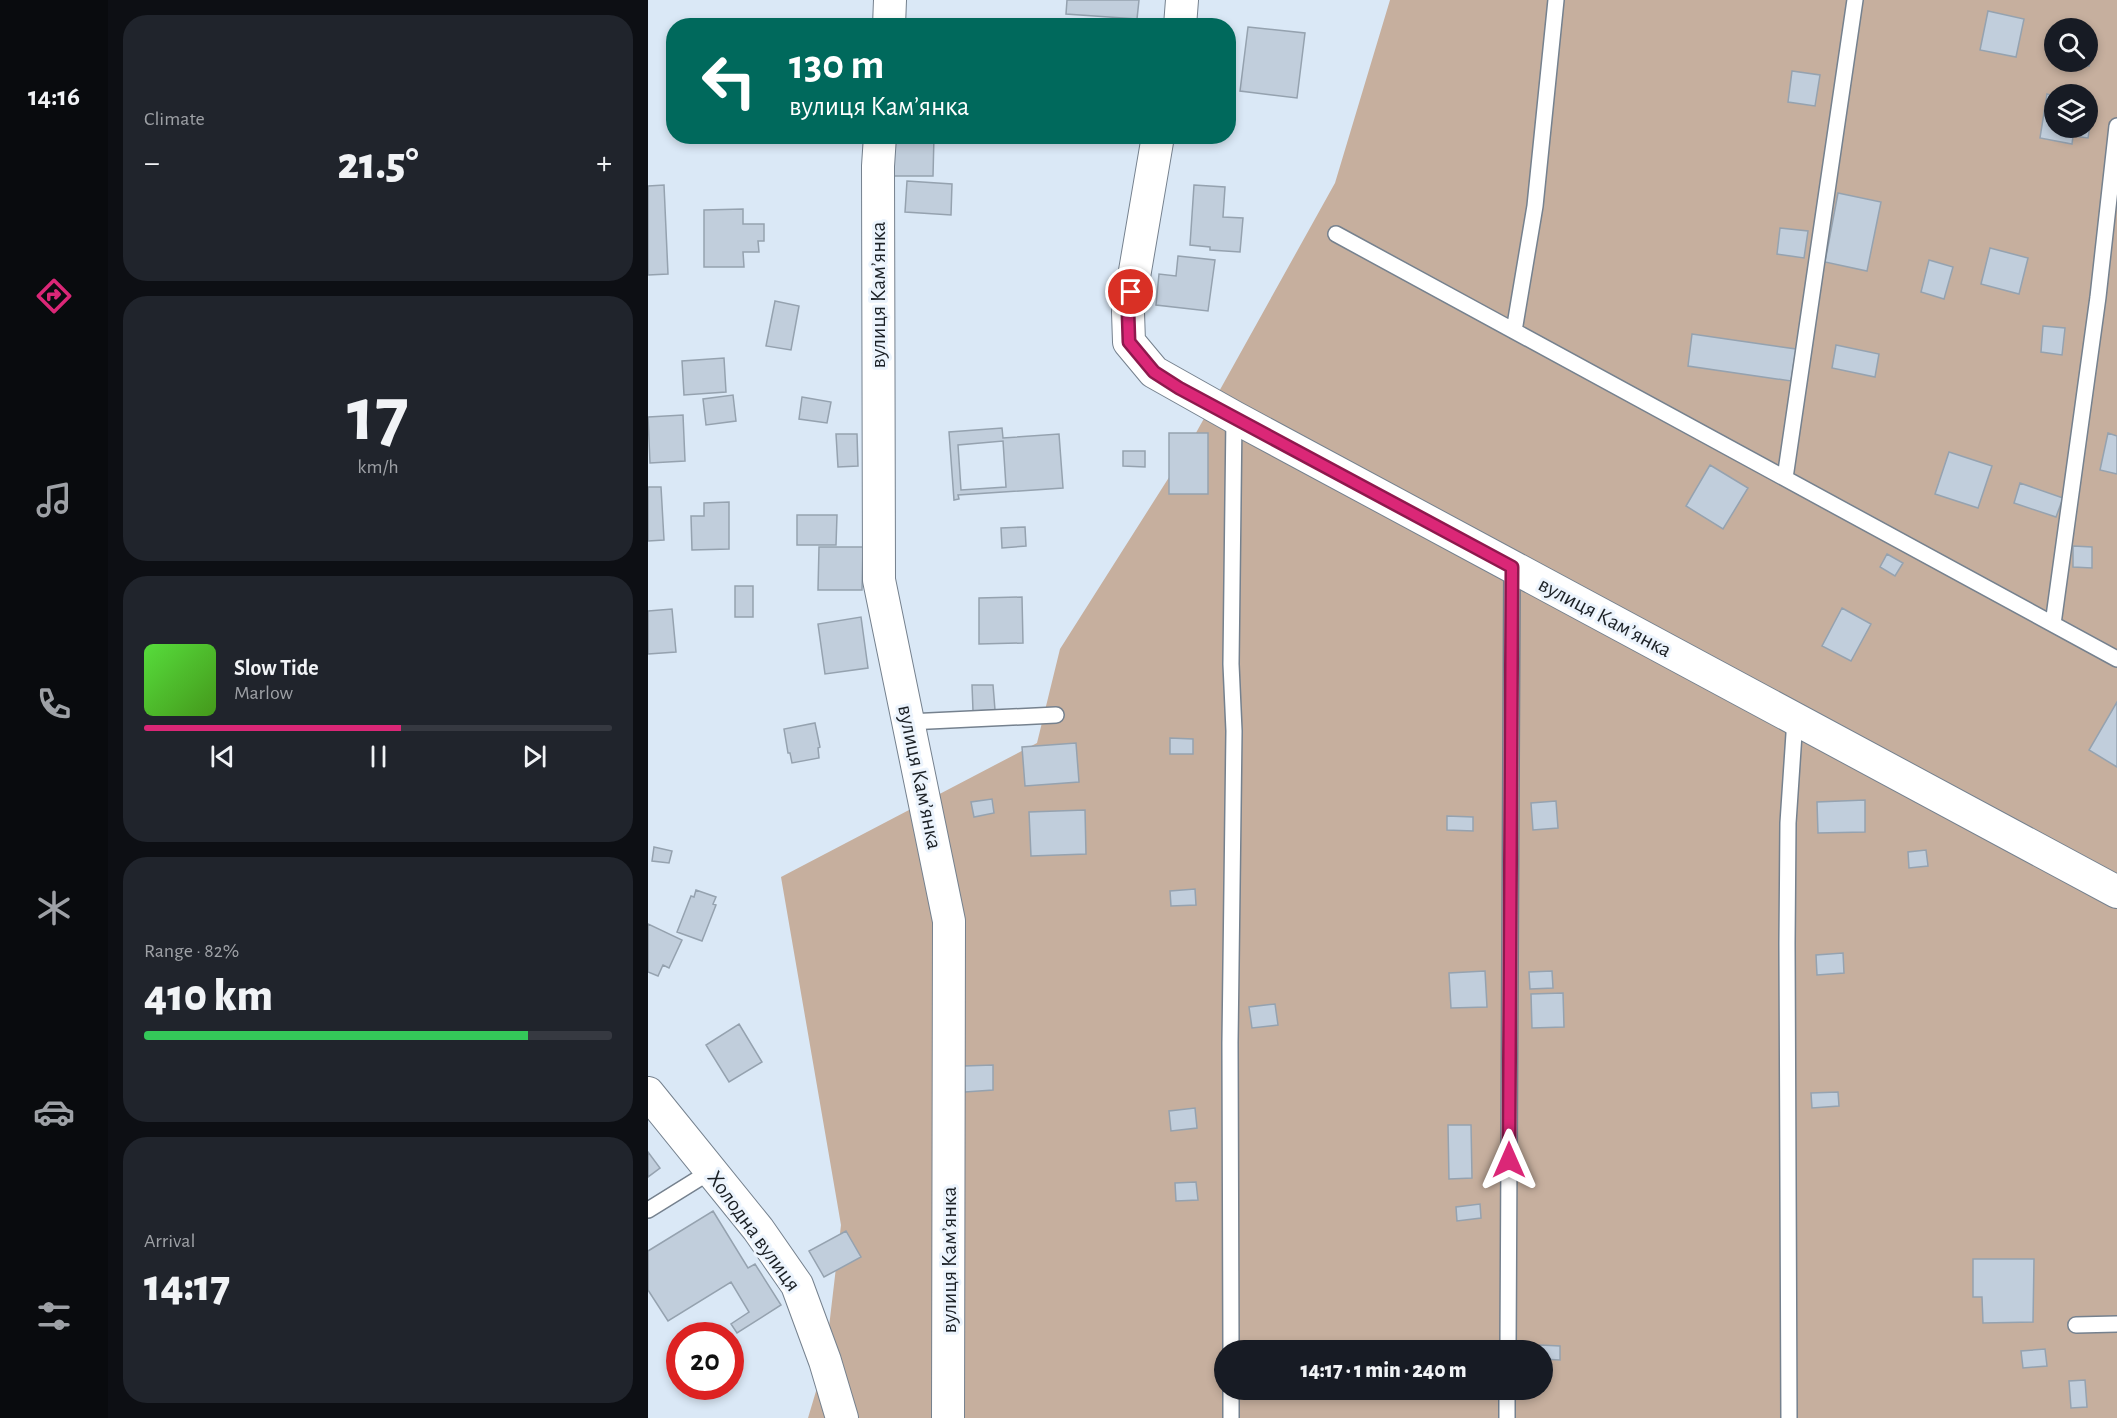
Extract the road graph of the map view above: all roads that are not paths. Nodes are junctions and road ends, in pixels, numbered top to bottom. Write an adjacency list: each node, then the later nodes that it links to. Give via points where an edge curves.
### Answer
1 (890, 0): 5 (street)
2 (1182, 0): 6 (street)
3 (1556, 0): 11 (lane, via 1535,206)
4 (1855, 0): 13 (lane)
5 (889, 18)
6 (1181, 18)
7 (2117, 126): 15 (lane, via 2097,308)
8 (879, 144): 19 (street, вулиця Камʼянка, via 879,580)
9 (1157, 144): 12 (street, вулиця Камʼянка, via 1128,312 1129,342 1154,372)
10 (1336, 234): 11 (lane)
11 (1514, 331): 13 (lane)
12 (1234, 417): 14 (street, вулиця Камʼянка); 26 (lane)
13 (1785, 478): 15 (lane)
14 (1512, 567): 18 (street, вулиця Камʼянка); 27 (lane)
15 (2054, 624): 16 (lane)
16 (2117, 658)
17 (1056, 715): 19 (lane)
18 (1795, 719): 20 (street, вулиця Камʼянка); 34 (lane, via 1787,907)
19 (908, 722): 31 (street, вулиця Камʼянка, via 950,921)
20 (2117, 892)
21 (648, 1094): 22 (street, Холодна вулиця)
22 (711, 1171): 23 (lane); 30 (street, Холодна вулиця, via 797,1285)
23 (648, 1210)
24 (2117, 1324): 25 (lane)
25 (2076, 1325)
26 (1231, 1340)
27 (1508, 1340)
28 (1231, 1400): 32 (lane)
29 (1508, 1400): 33 (lane)
30 (842, 1418)
31 (948, 1418)
32 (1231, 1418)
33 (1507, 1418)
34 (1789, 1418)

